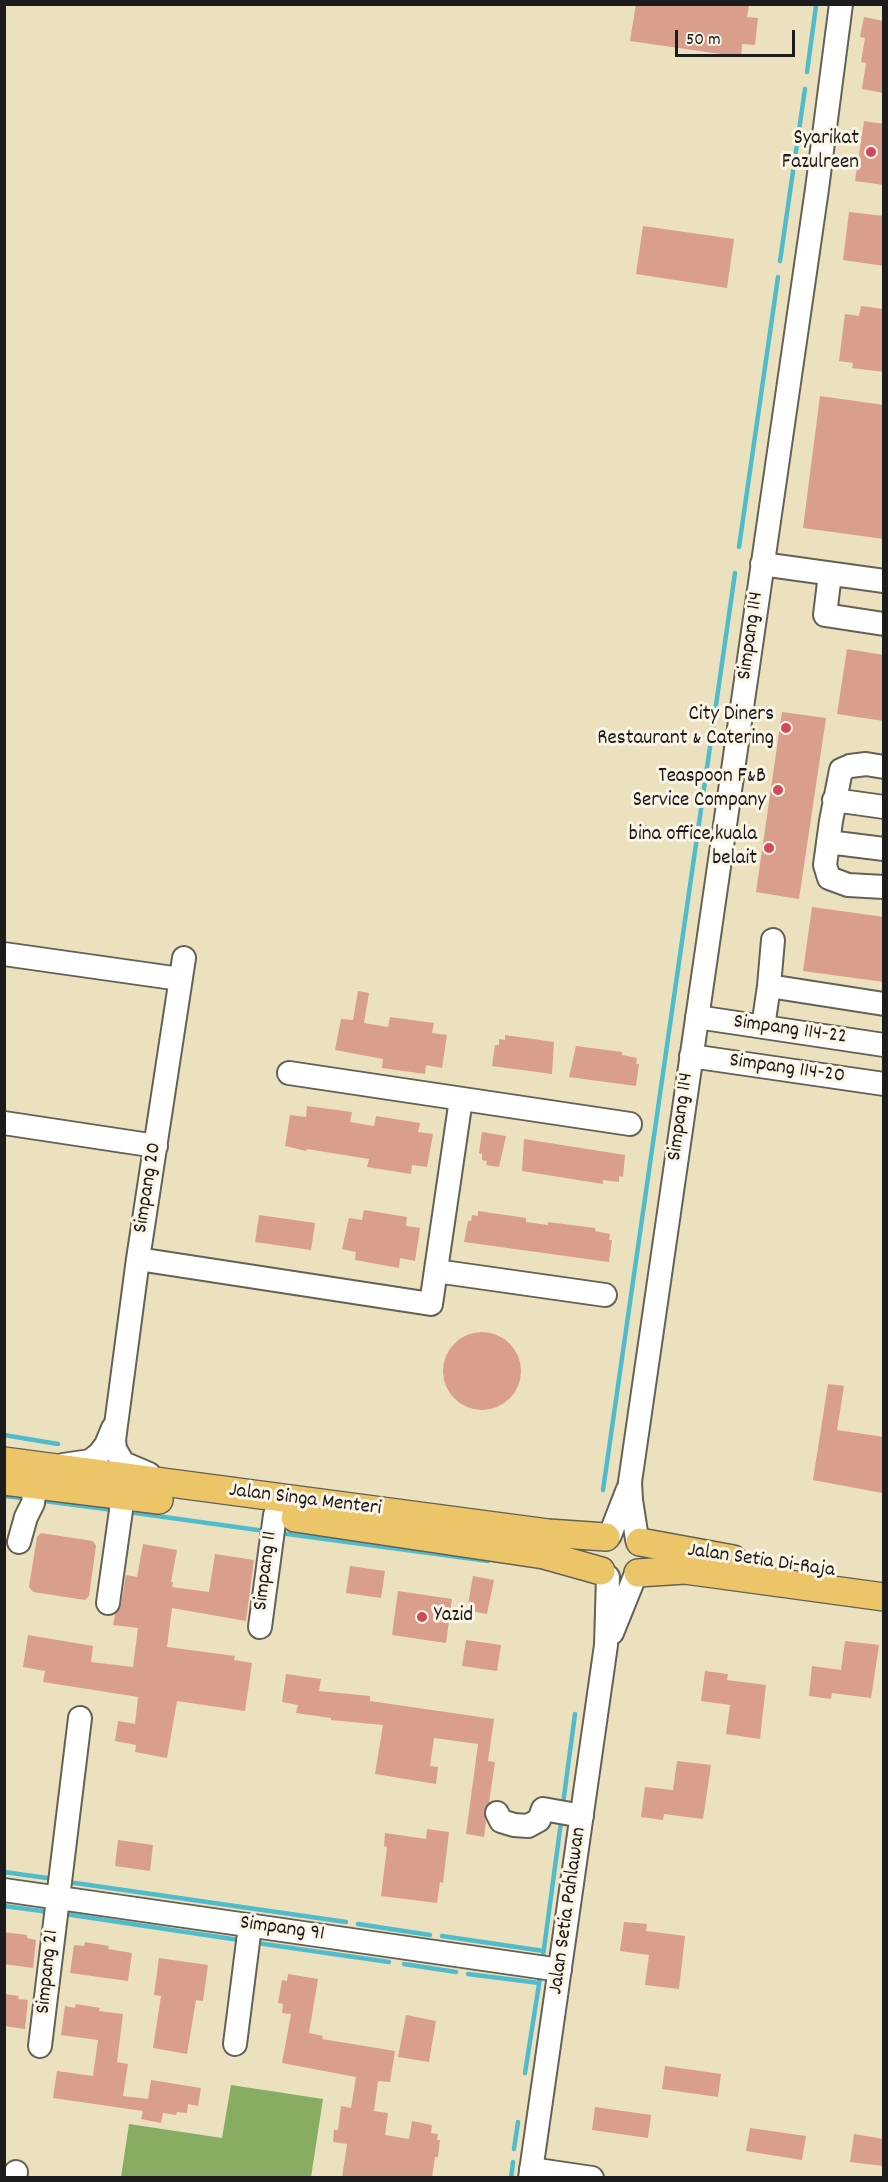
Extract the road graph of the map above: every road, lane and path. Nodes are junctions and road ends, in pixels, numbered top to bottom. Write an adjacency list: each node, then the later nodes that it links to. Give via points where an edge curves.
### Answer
1 (841, 4): 2 (street, Simpang 114)
2 (762, 564): 3 (street); 16 (street, Simpang 114)
3 (830, 574): 4 (street); 5 (street, via 825,615)
4 (884, 581)
5 (884, 624)
6 (884, 767): 7 (street, via 867,764 841,770)
7 (834, 800): 8 (street); 9 (street)
8 (884, 807)
9 (828, 842): 10 (street); 11 (street, via 825,865 829,878 848,885)
10 (884, 849)
11 (884, 887)
12 (773, 940): 14 (street)
13 (4, 954): 25 (street, Simpang 20, via 182,968)
14 (769, 986): 15 (street); 17 (street)
15 (884, 1004)
16 (697, 1017): 17 (street, Simpang 114-22); 19 (street, Simpang 114)
17 (763, 1027): 18 (street, Simpang 114-22)
18 (884, 1045)
19 (691, 1056): 21 (street, Simpang 114-20); 33 (street, Simpang 114)
20 (289, 1073): 22 (street)
21 (884, 1084)
22 (461, 1099): 24 (street); 27 (street)
23 (4, 1123): 25 (street)
24 (630, 1124)
25 (156, 1146): 26 (street, Simpang 20)
26 (138, 1259): 27 (street, via 431,1304); 29 (street, Simpang 20)
27 (436, 1271): 28 (street)
28 (605, 1295)
29 (116, 1418): 31 (street, via 106,1445 90,1461); 34 (street, via 115,1449 123,1463)
30 (4, 1461): 31 (main road, Jalan Singa Menteri)
31 (41, 1476): 32 (main road, Jalan Singa Menteri); 34 (main road, Jalan Singa Menteri); 35 (main road, Jalan Singa Menteri); 39 (street)
32 (4, 1481)
33 (630, 1482): 37 (street, Simpang 114); 38 (street, Simpang 114)
34 (184, 1485): 37 (main road, Jalan Singa Menteri, via 548,1533)
35 (123, 1496): 36 (main road, Jalan Singa Menteri); 44 (street)
36 (275, 1515): 40 (main road, Jalan Singa Menteri, via 544,1555); 45 (street, Simpang 11)
37 (608, 1536): 38 (main road, via 624,1533); 40 (main road, via 596,1553)
38 (638, 1541): 41 (main road, via 645,1556); 42 (main road, Jalan Setia Di-Raja)
39 (20, 1542)
40 (604, 1574): 41 (main road, via 622,1581); 46 (street, Jalan Setia Pahlawan)
41 (636, 1575): 43 (main road, Jalan Setia Di-Raja, via 685,1570); 46 (street, Jalan Setia Pahlawan)
42 (884, 1580)
43 (884, 1597)
44 (108, 1603)
45 (260, 1627)
46 (606, 1645): 49 (street, Jalan Setia Pahlawan)
47 (80, 1718): 51 (street, Simpang 21)
48 (497, 1813): 49 (street, via 501,1821 528,1826 538,1820 543,1809)
49 (582, 1816): 53 (street, Jalan Setia Pahlawan)
50 (4, 1890): 51 (street, Simpang 91)
51 (57, 1898): 52 (street, Simpang 91); 55 (street, Simpang 21)
52 (250, 1926): 53 (street, Simpang 91); 54 (street)
53 (560, 1970): 56 (street, Jalan Setia Pahlawan)
54 (235, 2044)
55 (40, 2046)
56 (531, 2173): 57 (street)
57 (592, 2178)

